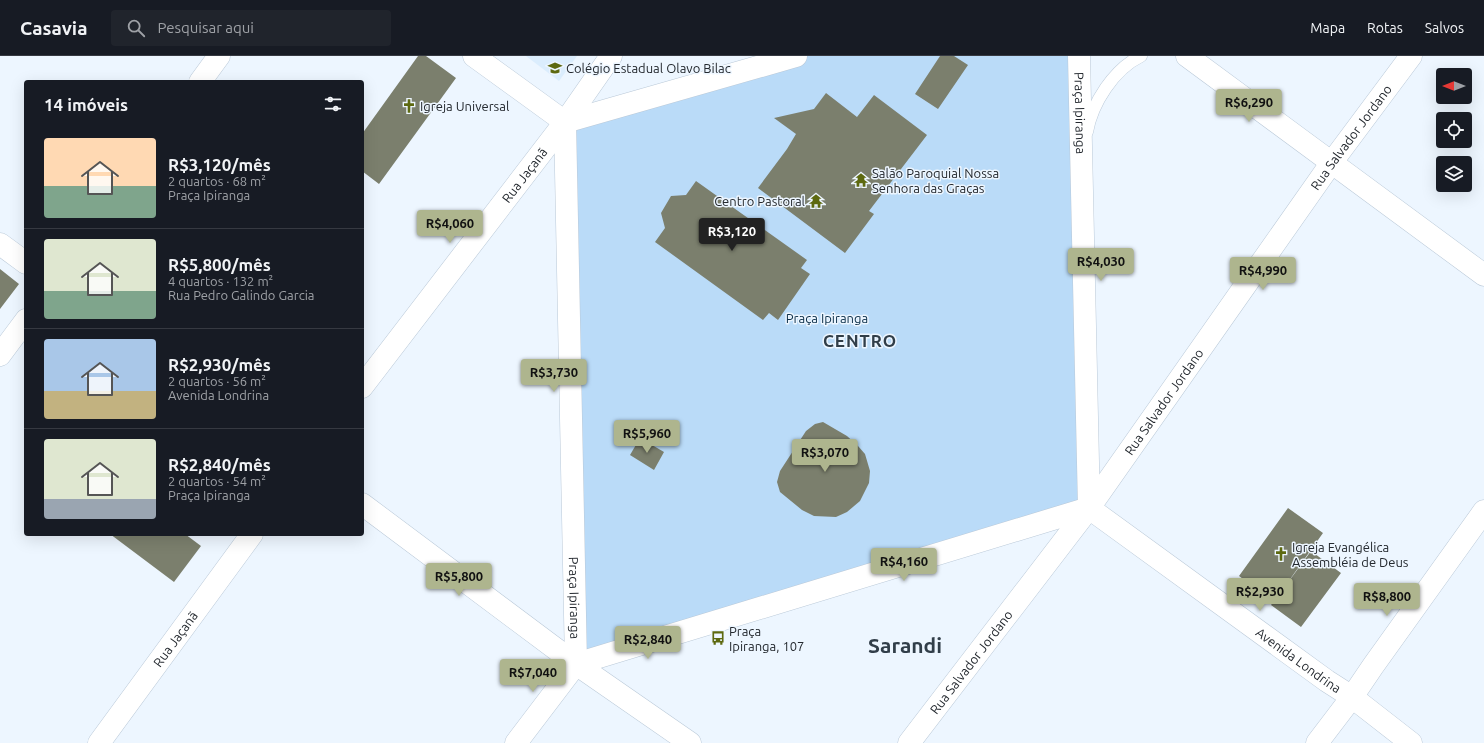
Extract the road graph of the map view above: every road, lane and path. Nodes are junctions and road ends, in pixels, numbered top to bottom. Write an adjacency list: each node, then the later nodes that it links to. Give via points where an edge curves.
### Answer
1 (219, 56): 9 (street)
2 (474, 56): 10 (street)
3 (611, 56): 10 (street, Rua Jaçanã)
4 (796, 56): 10 (street)
5 (1079, 56): 12 (street, Praça Ipiranga)
6 (1141, 56): 12 (lane, via 1131,61 1108,82 1089,121)
7 (1187, 56): 11 (street)
8 (1411, 56): 11 (street, Rua Salvador Jordano)
9 (201, 80)
10 (565, 122): 18 (street, Rua Jaçanã); 23 (street, Praça Ipiranga)
11 (1332, 162): 15 (street); 20 (street, Rua Salvador Jordano)
12 (1082, 169): 20 (street, Praça Ipiranga)
13 (0, 244): 14 (street)
14 (24, 262)
15 (1484, 275)
16 (24, 323): 17 (street)
17 (0, 355)
18 (364, 383)
19 (364, 505): 23 (street)
20 (1089, 508): 23 (street); 24 (street, Avenida Londrina); 28 (street, Rua Salvador Jordano)
21 (1484, 511): 24 (street)
22 (251, 536): 25 (street, Rua Jaçanã)
23 (576, 664): 26 (street); 27 (street)
24 (1352, 697): 29 (street); 30 (street, Avenida Londrina)
25 (99, 743)
26 (516, 743)
27 (690, 743)
28 (909, 743)
29 (1317, 743)
30 (1411, 743)

